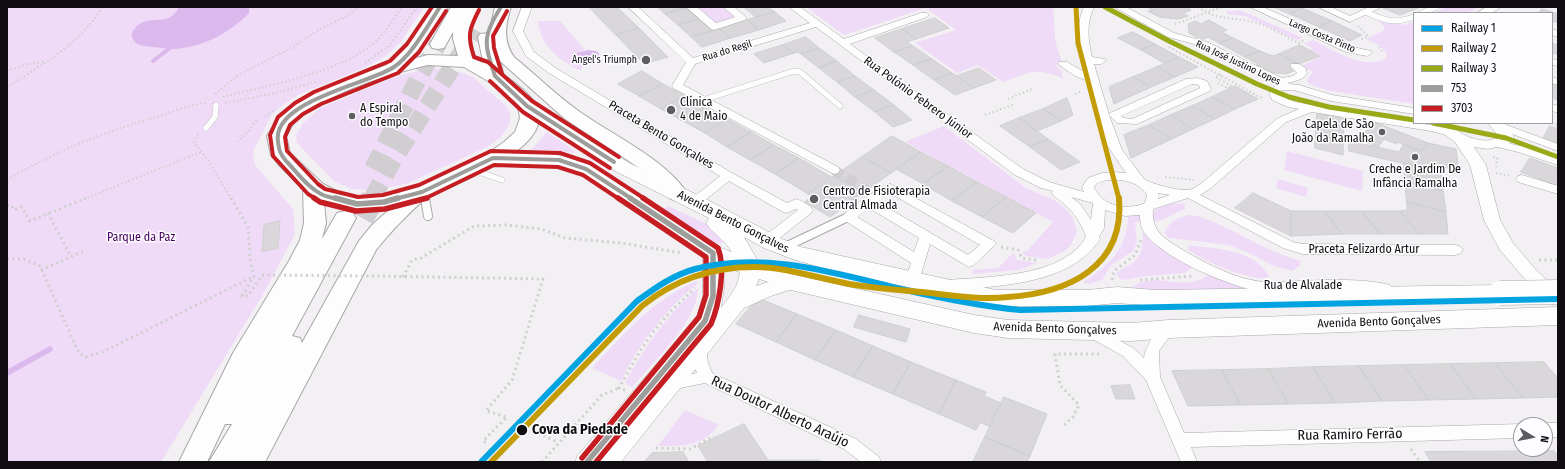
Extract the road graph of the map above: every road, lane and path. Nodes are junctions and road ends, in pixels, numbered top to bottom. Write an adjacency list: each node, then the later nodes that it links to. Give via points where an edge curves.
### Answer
1 (102, 7): 41 (path, via 99,15 89,26)
2 (359, 7): 57 (path, via 293,47 248,70)
3 (402, 7): 59 (path, via 376,42 361,54 322,71)
4 (417, 7): 45 (path, via 387,49)
5 (440, 7): 47 (highway, via 416,44)
6 (459, 7): 36 (highway)
7 (473, 7): 43 (highway, via 461,29 460,37)
8 (488, 7): 33 (highway)
9 (502, 7): 50 (highway, via 486,36); 97 (highway, via 496,34 501,52 508,61 572,115 657,171)
10 (527, 7): 85 (street, Praceta Bento Gonçalves, via 518,31 530,54 553,71)
11 (633, 7): 42 (street, Rua do Regil)
12 (691, 7): 13 (street, via 714,26 742,18)
13 (728, 7)
14 (794, 7): 31 (street, Rua Polónio Febrero Júnior)
15 (1089, 7): 39 (street, via 1083,32)
16 (1119, 7): 32 (street, Rua José Justino Lopes)
17 (1132, 7): 32 (street, Rua José Justino Lopes)
18 (1198, 7): 28 (path, Largo Costa Pinto)
19 (1222, 7): 28 (path)
20 (1255, 7): 38 (street, Largo Costa Pinto, via 1350,50)
21 (1323, 7): 25 (street)
22 (1343, 7): 25 (street)
23 (1377, 7): 26 (street)
24 (1436, 7): 27 (lane)
25 (1333, 11): 26 (street, via 1350,19)
26 (1366, 12): 30 (lane, via 1394,22)
27 (1424, 12)
28 (1206, 13): 32 (path, via 1189,18); 34 (path, Largo Costa Pinto, via 1224,19 1254,21)
29 (924, 15): 35 (street)
30 (1413, 17)
31 (817, 24): 35 (street, Rua Polónio Febrero Júnior); 42 (street, Rua do Regil)
32 (1169, 29): 54 (street, Rua José Justino Lopes)
33 (476, 30)
34 (1299, 42)
35 (843, 43): 91 (street, Rua Polónio Febrero Júnior, via 1019,172)
36 (438, 44)
37 (1166, 45): 49 (path)
38 (1367, 53)
39 (1087, 60): 40 (street); 51 (street)
40 (1101, 61)
41 (45, 62): 48 (path, via 27,64); 55 (path)
42 (691, 62): 58 (street, via 677,86)
43 (469, 63): 47 (highway, via 457,60 428,60); 50 (highway, via 484,68)
44 (1063, 64): 51 (street, via 1078,74)
45 (360, 65)
46 (1295, 66): 54 (street, via 1302,70 1302,74)
47 (394, 67): 92 (highway, via 318,97 290,115 281,126 276,141 280,154)
48 (7, 71)
49 (1221, 75): 53 (path, via 1215,77 1232,86 1227,88 1218,83); 61 (path, via 1272,105)
50 (494, 76): 62 (highway)
51 (1093, 79): 90 (street, via 1113,144 1126,166)
52 (321, 80): 59 (path, via 265,95)
53 (1214, 84)
54 (1283, 84): 61 (street, Rua José Justino Lopes, via 1275,90); 65 (street, Rua José Justino Lopes, via 1331,98)
55 (7, 87)
56 (1032, 90): 66 (path, via 1008,99 1015,104)
57 (214, 95)
58 (703, 100): 63 (lane, via 794,71 800,72); 83 (street)
59 (214, 101): 60 (path); 60 (path); 72 (lane, via 215,117)
60 (205, 102): 87 (path, via 86,138)
61 (1278, 102): 64 (street, Rua José Justino Lopes); 68 (street)
62 (527, 106): 79 (highway, via 529,120 522,136); 82 (main road, Avenida Bento Gonçalves)
63 (840, 106)
64 (1312, 109): 68 (street, Rua Polónio Febrero Júnior, via 1298,112); 74 (street, Rua José Justino Lopes, via 1432,128)
65 (1413, 110)
66 (985, 115)
67 (258, 118): 75 (path)
68 (1282, 120): 95 (street, Rua Polónio Febrero Júnior, via 1207,185)
69 (1136, 121): 69 (street, via 1205,90 1207,87 1200,82 1190,81 1114,115 1126,122)
70 (1443, 124): 74 (street)
71 (1498, 125): 76 (street, via 1507,137); 77 (street)
72 (206, 128)
73 (198, 133): 78 (path, via 194,143)
74 (1457, 136): 76 (street, via 1476,143); 81 (street)
75 (237, 142)
76 (1495, 144): 80 (street); 81 (street)
77 (1558, 148)
78 (201, 152): 101 (path); 120 (path, via 248,227)
79 (493, 158): 84 (highway); 112 (main road, Avenida Bento Gonçalves, via 559,160 586,169)
80 (1558, 161)
81 (1478, 165): 129 (street, via 1492,220 1506,246)
82 (622, 168): 97 (main road, Avenida Bento Gonçalves); 116 (main road, via 652,190 724,229 740,246)
83 (834, 170)
84 (459, 174): 88 (lane, via 482,173); 93 (highway)
85 (728, 176): 97 (street, Praceta Bento Gonçalves); 108 (street, Praceta Bento Gonçalves, via 787,209 796,203 807,210)
86 (1522, 179): 94 (street)
87 (7, 180)
88 (502, 180)
89 (1091, 181): 90 (street, Rua Polónio Febrero Júnior, via 1114,176 1129,178); 91 (street, Rua Polónio Febrero Júnior, via 1078,186); 98 (street, via 1088,190)
90 (1143, 184): 95 (street, Praceta Felizardo Artur, via 1160,190); 100 (street, via 1153,195)
91 (1049, 186): 98 (street, Rua Polónio Febrero Júnior); 106 (street, Rua Polónio Febrero Júnior, via 1081,211 1090,226)
92 (313, 189): 93 (highway, via 322,195 357,204 384,202); 149 (highway, via 315,223 311,240 242,360)
93 (426, 190): 102 (lane); 151 (highway, via 380,230 367,246)
94 (1558, 190)
95 (1189, 194): 100 (street, Rua Polónio Febrero Júnior); 111 (street, Praceta Felizardo Artur, via 1288,245 1302,249)
96 (871, 196): 103 (street); 105 (street); 107 (street, via 890,188)
97 (687, 198): 108 (main road, Avenida Bento Gonçalves)
98 (1096, 201): 100 (street, Rua Polónio Febrero Júnior, via 1123,211 1140,210); 106 (street, via 1100,214)
99 (7, 205): 101 (path, via 11,205 14,210 22,207 30,221)
100 (1149, 206): 104 (street)
101 (48, 213): 113 (path)
102 (428, 216)
103 (848, 217): 108 (lane, via 811,235); 119 (street)
104 (1147, 226): 115 (street, Rua de Alvalade, via 1174,250); 124 (path, via 1138,226 1141,240 1138,251 1135,257 1114,270)
105 (926, 236): 107 (street, via 970,262); 119 (street)
106 (1093, 239): 117 (street, via 1085,250)
107 (989, 244): 117 (path, via 1018,250 1022,258 1046,262)
108 (775, 245): 119 (main road, Avenida Bento Gonçalves, via 820,260)
109 (86, 250): 113 (path)
110 (668, 250): 121 (path, via 565,238 541,229 506,225 474,226 421,258 412,260)
111 (1456, 250)
112 (713, 253): 116 (main road, Avenida Bento Gonçalves); 140 (main road, via 714,296 710,312)
113 (71, 257): 118 (path)
114 (7, 259): 118 (path, via 17,258 34,262)
115 (1206, 267): 123 (path, via 1195,275 1178,279 1148,278); 128 (street, Rua de Alvalade, via 1240,282 1264,287 1361,286)
116 (750, 268): 122 (main road, Avenida Bento Gonçalves); 130 (main road, via 748,282)
117 (1054, 269): 126 (street, via 1014,280)
118 (41, 270): 120 (path, via 78,353 86,356 105,351)
119 (915, 270): 126 (main road, Avenida Bento Gonçalves)
120 (254, 276): 121 (path, bridge, via 242,296 248,296 262,275)
121 (403, 276): 147 (path, via 543,279 512,380 486,411 507,417 483,441)
122 (792, 282): 130 (main road); 133 (main road, Avenida Bento Gonçalves, via 974,324 1008,329)
123 (1134, 282)
124 (1112, 285)
125 (698, 286): 139 (path, via 678,303 654,331)
126 (936, 286): 128 (main road, Avenida Bento Gonçalves, via 996,298)
127 (1558, 292): 128 (main road, Avenida Bento Gonçalves, bridge)
128 (1422, 294)
129 (1558, 302)
130 (737, 303): 134 (main road)
131 (1558, 316): 132 (main road, Avenida Bento Gonçalves)
132 (1168, 329): 133 (main road, Avenida Bento Gonçalves, via 1132,332); 137 (street, via 1152,350)
133 (1090, 331): 135 (street)
134 (699, 348): 136 (street, Rua Doutor Alberto Araújo, via 700,363); 138 (main road)
135 (1128, 352): 137 (street); 141 (path, via 1055,354 1060,385 1079,405 1073,417)
136 (706, 377): 138 (street, Rua Doutor Alberto Araújo); 155 (street, Rua Doutor Alberto Araújo, via 850,444)
137 (1152, 377): 145 (street)
138 (670, 384): 154 (main road)
139 (619, 388): 140 (path); 146 (path, via 602,395)
140 (641, 398): 153 (main road)
141 (1064, 425)
142 (534, 430): 146 (path)
143 (1513, 431): 145 (street, Rua Ramiro Ferrão)
144 (714, 436): 148 (path, via 690,449)
145 (1179, 440): 156 (street)
146 (558, 443): 152 (path)
147 (489, 444)
148 (656, 448)
149 (193, 462): 150 (highway, via 266,360 353,218 254,412)
150 (223, 462)
151 (249, 462)
152 (542, 462)
153 (587, 462)
154 (606, 462)
155 (873, 462)
156 (1189, 462)

